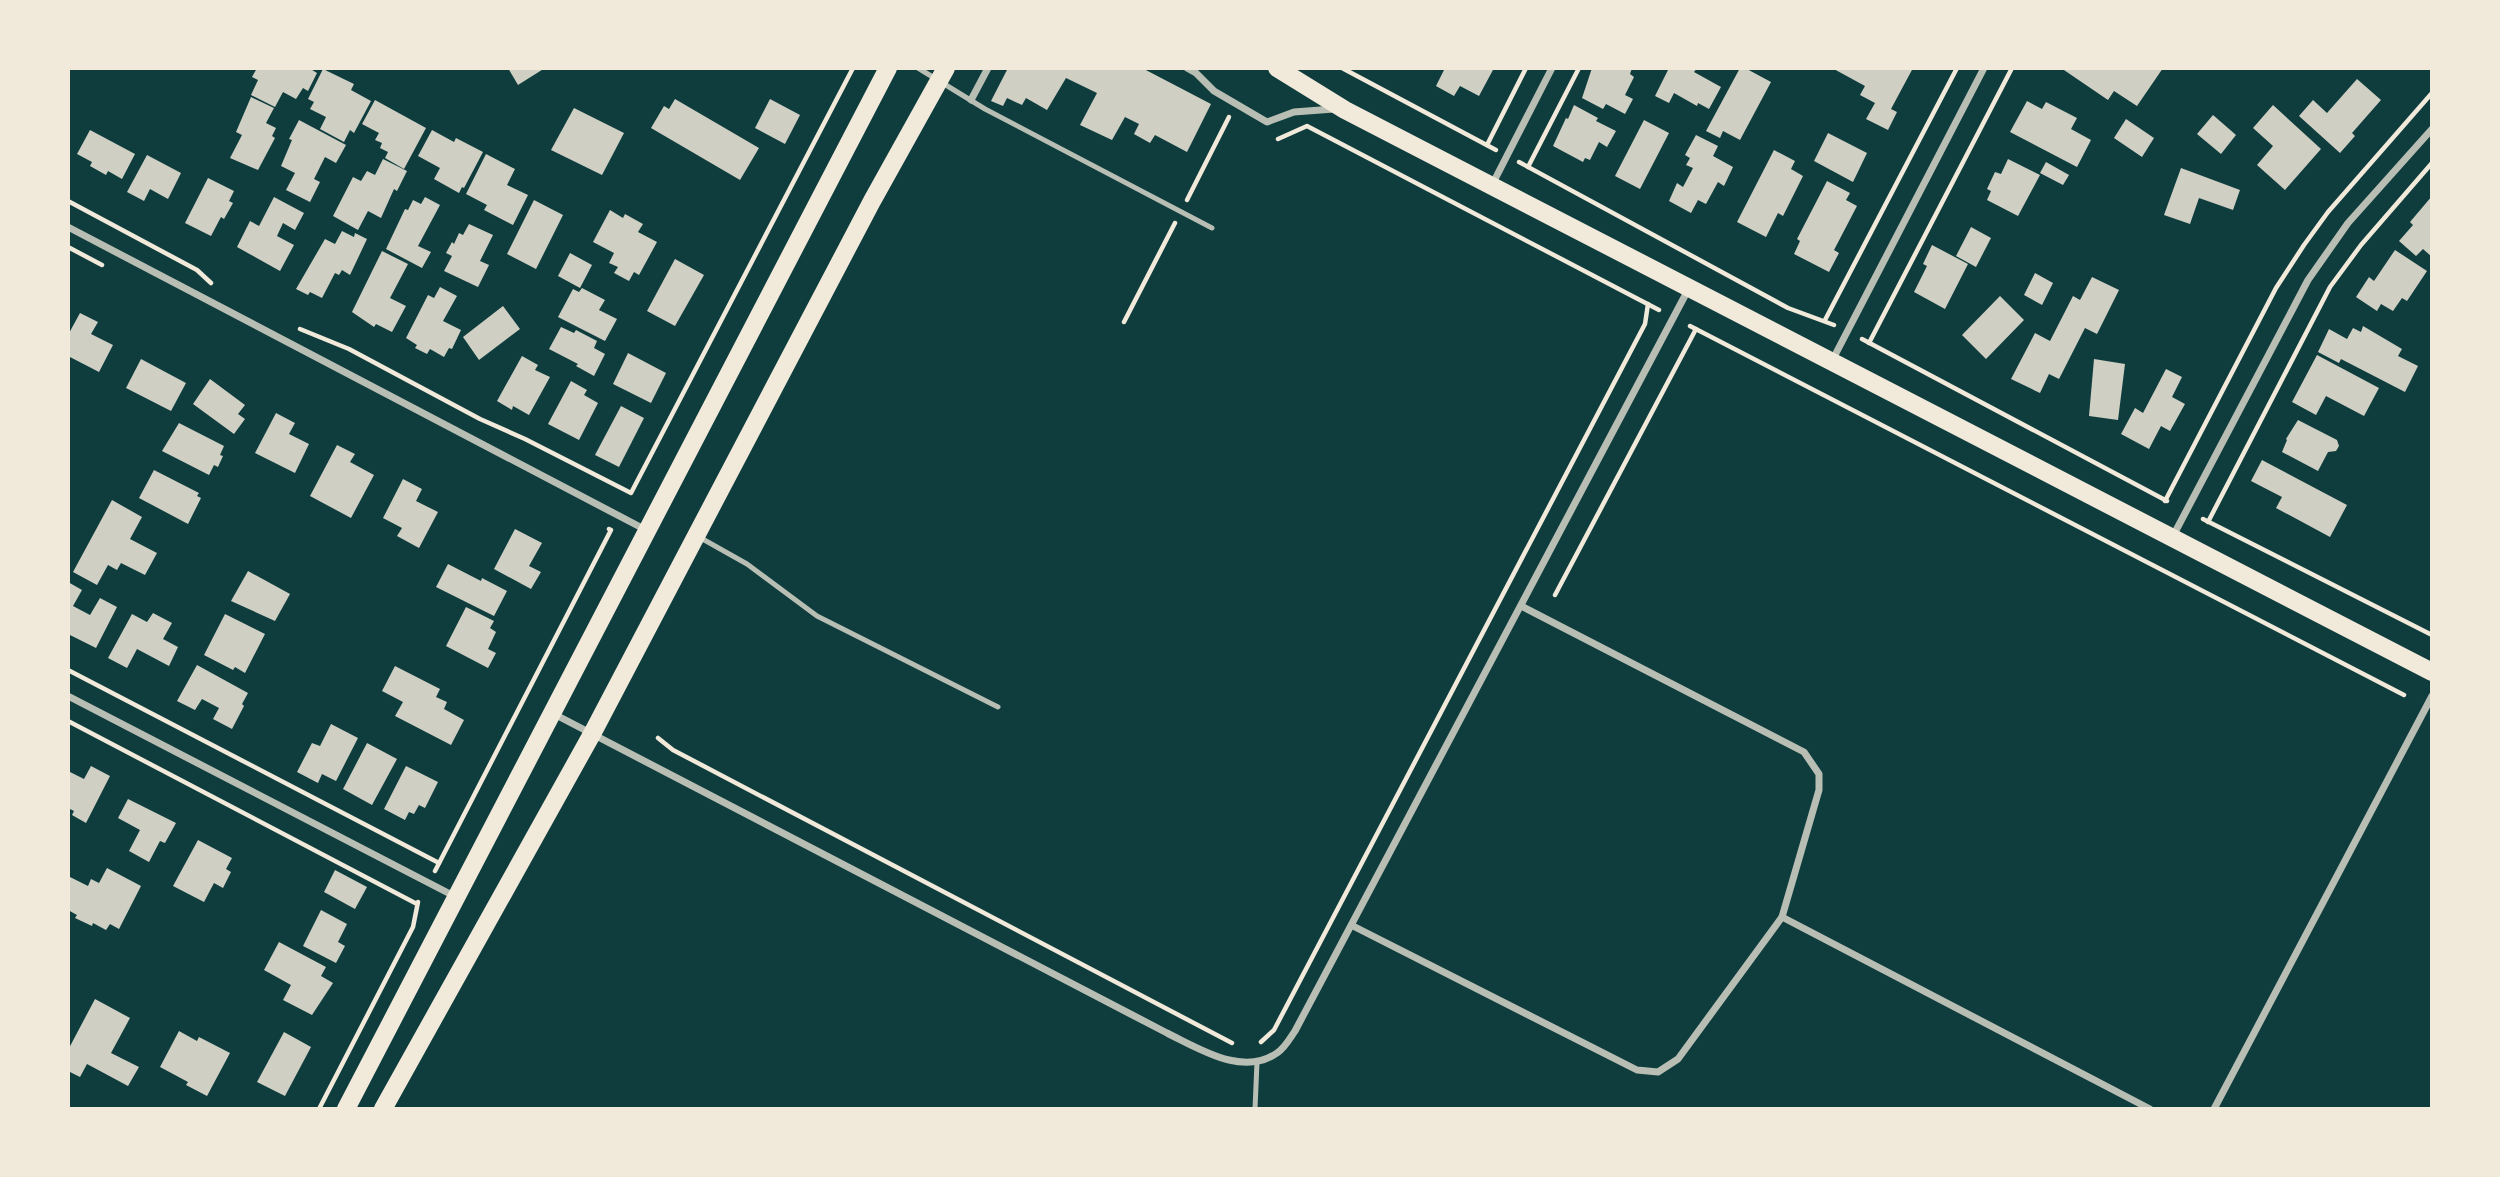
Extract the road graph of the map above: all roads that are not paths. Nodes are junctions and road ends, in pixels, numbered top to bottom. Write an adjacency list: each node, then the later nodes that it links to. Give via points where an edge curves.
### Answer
1 (888, 68): 18 (main road)
2 (918, 68): 9 (lane)
3 (988, 68): 10 (street)
4 (1187, 68): 11 (street, via 1213,91 1267,122 1294,112)
5 (1267, 68): 8 (main road)
6 (1552, 68): 13 (street)
7 (1984, 68): 17 (street)
8 (1283, 73): 11 (main road)
9 (943, 75): 10 (lane); 19 (main road)
10 (971, 100): 15 (lane)
11 (1342, 108): 13 (main road)
12 (2432, 129): 20 (street, via 2348,223 2308,280)
13 (1492, 186): 16 (main road)
14 (68, 227): 18 (street)
15 (1212, 228)
16 (1689, 288): 17 (main road); 21 (street)
17 (1831, 362): 20 (main road)
18 (646, 530): 26 (main road)
19 (696, 536): 25 (lane, via 747,564 817,616); 27 (main road)
20 (2172, 538): 22 (main road)
21 (1521, 606): 29 (street, via 1804,752 1819,774 1819,790); 30 (street)
22 (2432, 672)
23 (68, 696): 28 (street)
24 (2432, 696): 36 (street)
25 (998, 706)
26 (552, 712): 27 (street); 28 (main road)
27 (592, 734): 31 (street, via 1167,1033 1230,1061); 33 (main road)
28 (456, 897): 32 (main road)
29 (1782, 917): 30 (street, via 1678,1059 1658,1072 1637,1070); 35 (street)
30 (1353, 926): 31 (street, via 1295,1031 1279,1052)
31 (1258, 1062): 34 (lane)
32 (346, 1109)
33 (383, 1109)
34 (1255, 1109)
35 (2150, 1109)
36 (2214, 1109)

